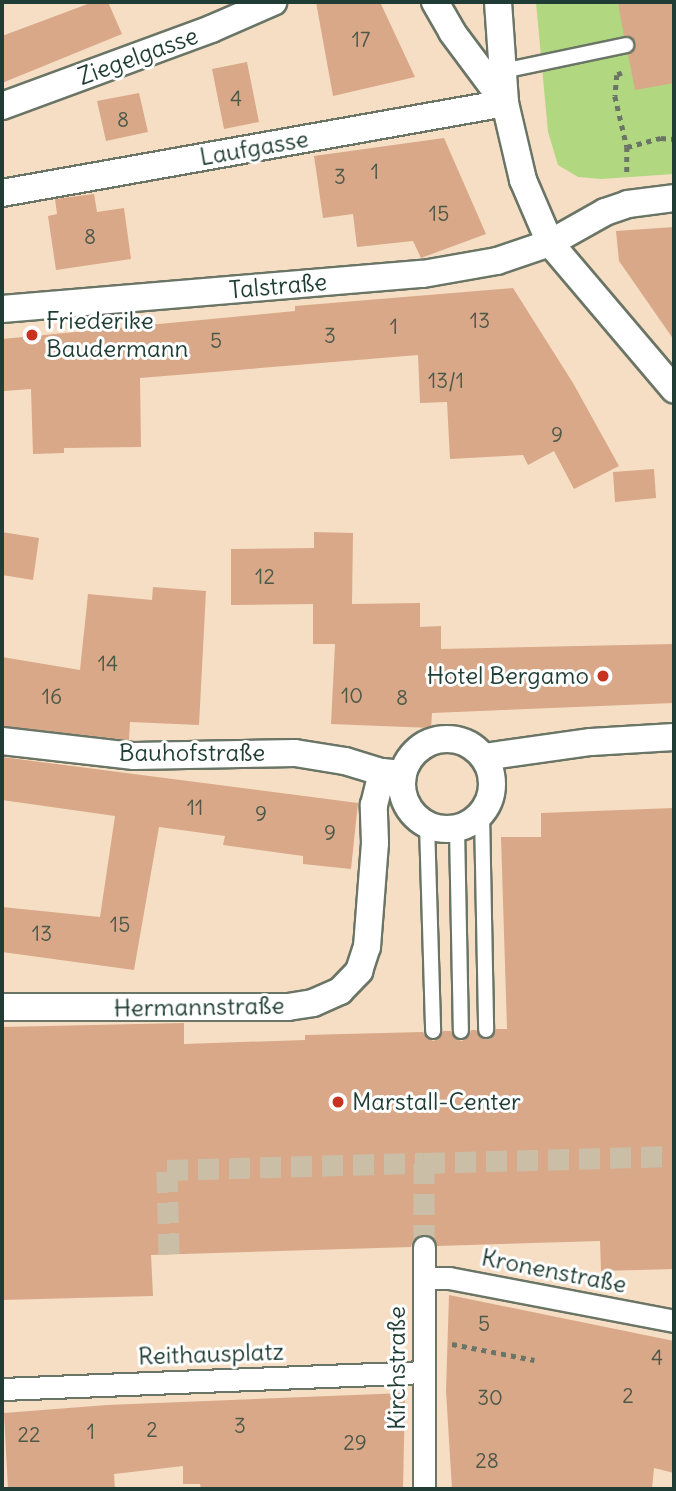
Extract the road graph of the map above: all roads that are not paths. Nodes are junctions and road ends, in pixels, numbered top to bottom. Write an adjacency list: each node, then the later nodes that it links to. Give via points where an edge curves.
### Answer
1 (273, 2): 7 (street, Ziegelgasse)
2 (435, 2): 6 (street)
3 (498, 2): 5 (street)
4 (626, 45): 5 (lane)
5 (503, 71): 6 (street)
6 (505, 103): 8 (street, Laufgasse); 10 (street, via 523,180)
7 (2, 106)
8 (2, 193)
9 (674, 198): 10 (street, Talstraße, via 605,212)
10 (550, 243): 11 (street, Talstraße, via 497,261 423,274); 12 (street)
11 (2, 309)
12 (674, 389)
13 (674, 737): 15 (street, via 591,742)
14 (2, 741): 16 (street, Bauhofstraße, via 134,756 295,753)
15 (484, 757): 16 (street, via 460,741 431,742); 17 (street, via 493,785)
16 (392, 773): 18 (street, via 406,803); 20 (street, Hermannstraße, via 374,805 367,947 359,971 340,991 313,1003 288,1007)
17 (482, 813): 19 (street); 21 (lane)
18 (427, 824): 19 (street); 22 (lane)
19 (457, 828): 23 (lane)
20 (2, 1007)
21 (486, 1030)
22 (433, 1031)
23 (461, 1031)
24 (424, 1247): 25 (street, Kirchstraße)
25 (424, 1278): 26 (street, Kronenstraße, via 449,1278); 27 (street, Kirchstraße)
26 (674, 1321)
27 (423, 1372): 28 (street, Reithausplatz); 29 (street, Kirchstraße)
28 (2, 1389)
29 (424, 1489)

